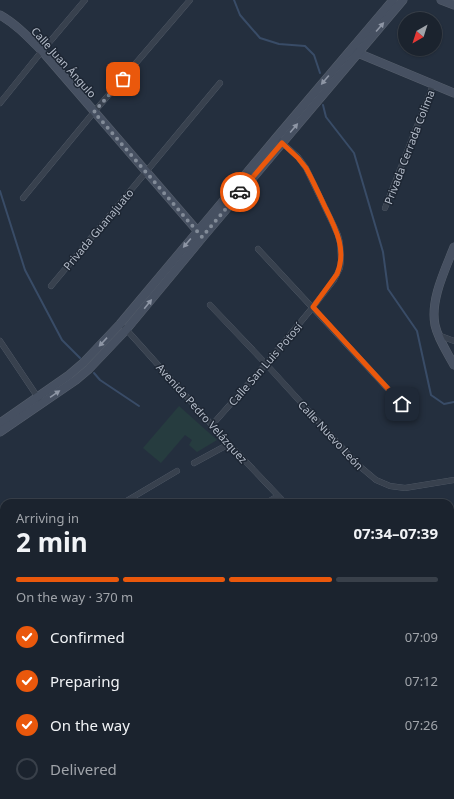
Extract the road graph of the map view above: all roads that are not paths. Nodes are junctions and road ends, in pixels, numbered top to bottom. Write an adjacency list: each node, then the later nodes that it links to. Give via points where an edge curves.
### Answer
1 (86, 0): 8 (street)
2 (190, 0): 14 (street)
3 (393, 0): 9 (main road)
4 (403, 0): 9 (main road, one-way to 4)
5 (441, 0): 6 (main road)
6 (454, 5)
7 (0, 15): 8 (main road, Calle Juan Ángulo, via 20,29)
8 (42, 51): 13 (street); 14 (main road, Calle Juan Ángulo)
9 (354, 52): 11 (main road); 15 (main road)
10 (220, 83): 16 (street, Privada Guanajuato)
11 (433, 85): 12 (main road); 18 (street, Privada Cerrada Colima)
12 (454, 93)
13 (0, 103)
14 (94, 112): 16 (main road, Calle Juan Ángulo); 17 (street)
15 (279, 140): 19 (main road); 25 (street, Calle San Luis Potosí, via 306,168 340,244 340,268)
16 (146, 171): 19 (main road, Calle Juan Ángulo); 23 (street, Privada Guanajuato)
17 (23, 198)
18 (385, 208)
19 (200, 234): 26 (main road, one-way to 26); 27 (main road, one-way to 19)
20 (454, 247): 22 (main road)
21 (258, 249): 25 (street)
22 (452, 257): 28 (main road, via 435,302 435,325)
23 (51, 286)
24 (210, 304): 31 (street, Calle Nuevo León)
25 (313, 307): 31 (street, Calle San Luis Potosí); 34 (street)
26 (120, 324): 27 (street, Avenida Pedro Velázquez); 33 (main road, one-way to 33, via 83,363)
27 (126, 330): 33 (main road, one-way to 27, via 76,380); 36 (street, Avenida Pedro Velázquez)
28 (438, 335): 30 (street); 32 (main road)
29 (0, 341): 33 (street)
30 (454, 341)
31 (266, 364): 36 (street, Calle San Luis Potosí); 41 (street, Calle Nuevo León, via 357,464 376,480 390,486 405,488)
32 (454, 365)
33 (40, 400): 35 (main road); 37 (main road)
34 (412, 414)
35 (0, 423)
36 (212, 425): 38 (street, Avenida Pedro Velázquez)
37 (0, 432)
38 (229, 444): 39 (street); 42 (street, Avenida Pedro Velázquez)
39 (194, 463)
40 (177, 471): 43 (street)
41 (454, 480)
42 (278, 496): 44 (street); 45 (street, Avenida Pedro Velázquez)
43 (130, 499)
44 (273, 499)
45 (281, 499)

